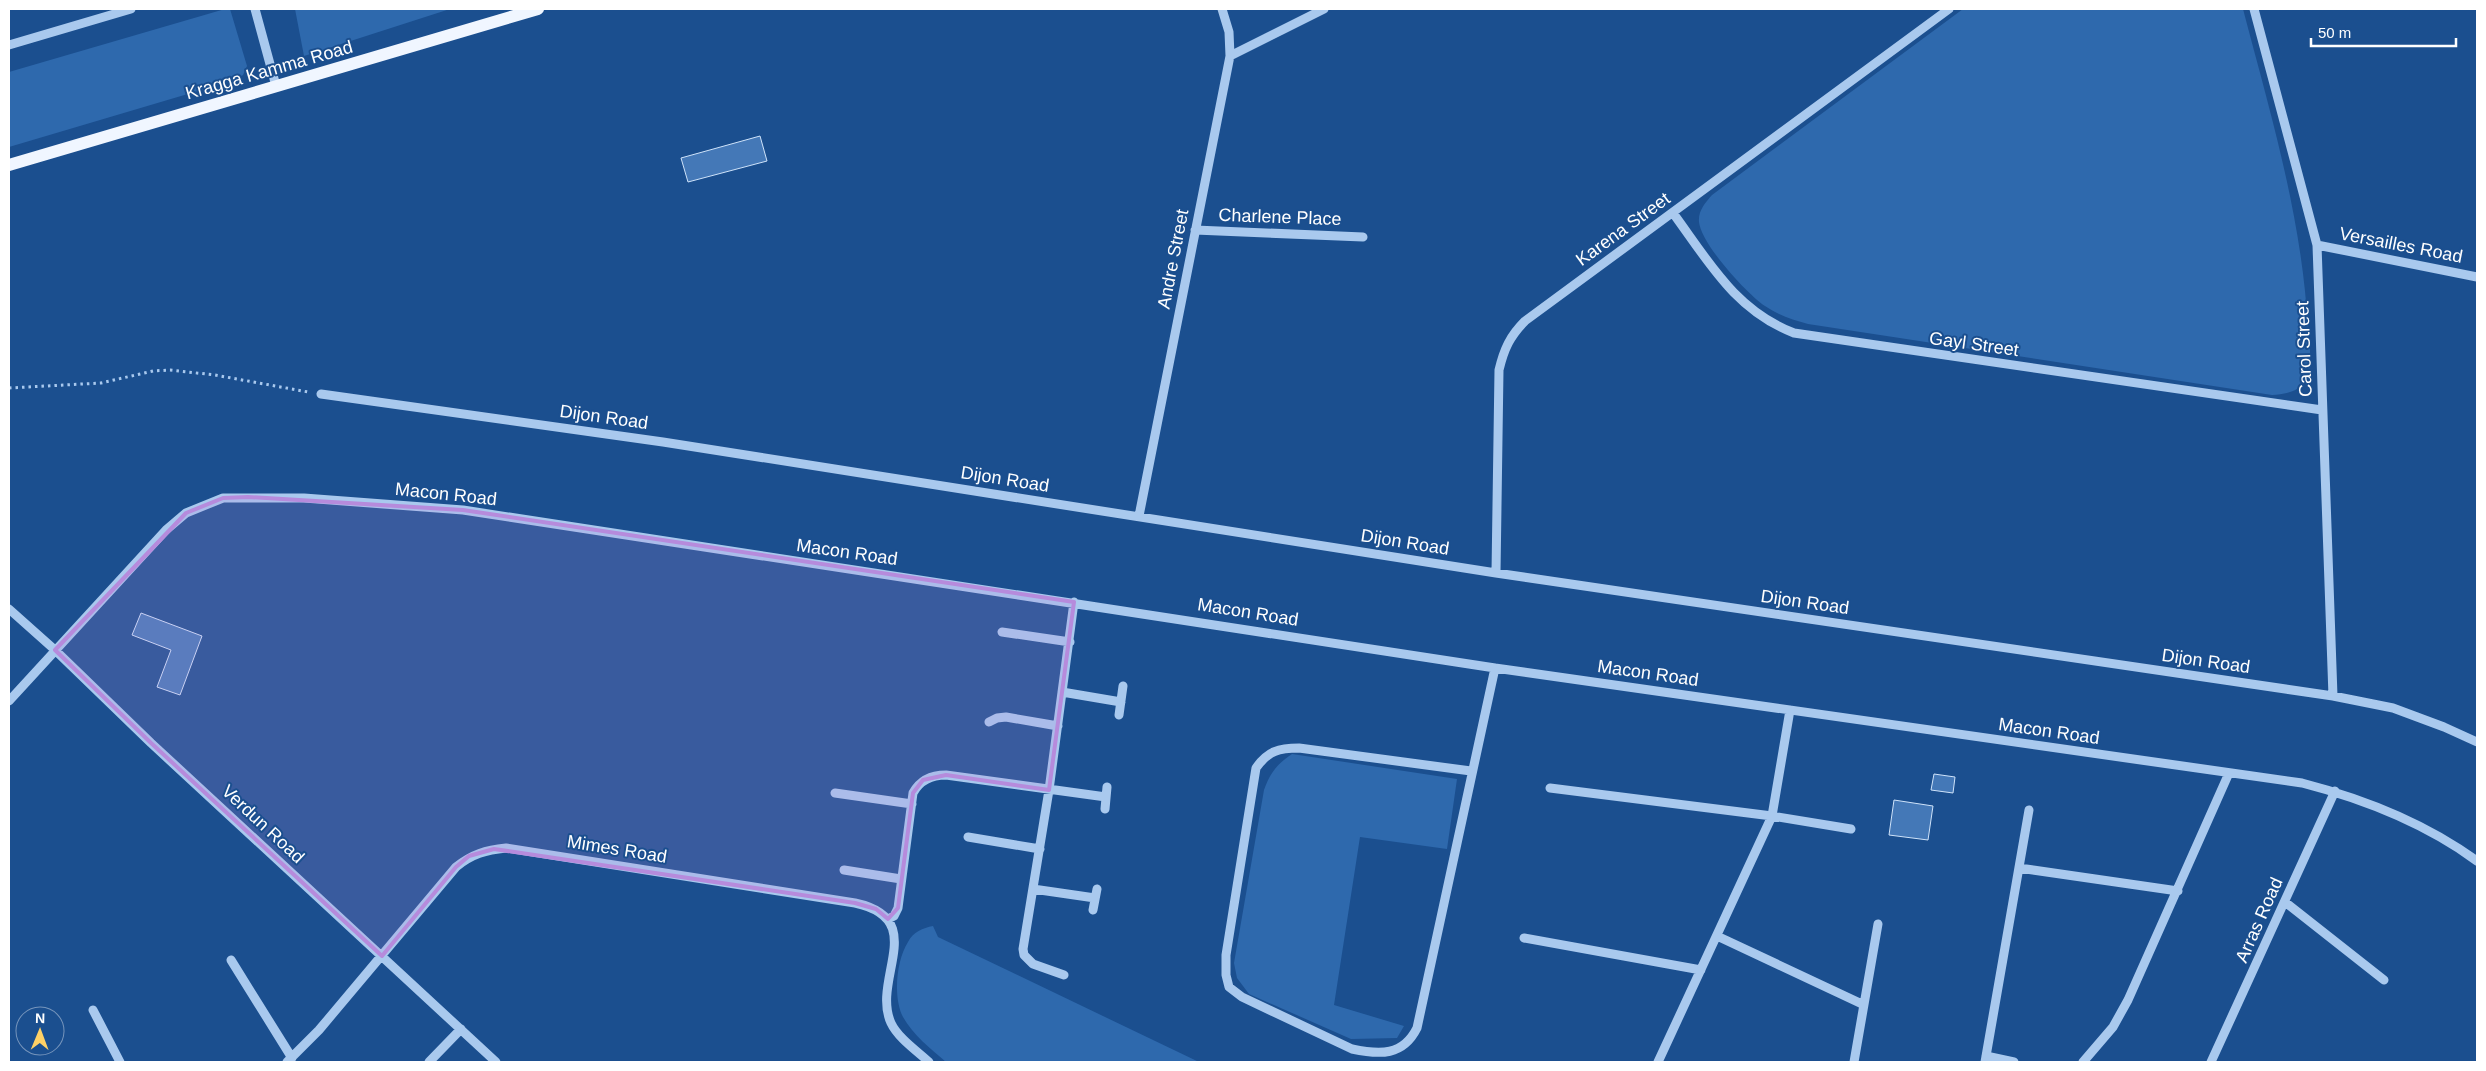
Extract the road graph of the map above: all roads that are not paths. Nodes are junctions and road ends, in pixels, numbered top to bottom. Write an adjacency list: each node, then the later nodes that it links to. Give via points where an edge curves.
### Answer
1 (131, 9): 8 (street)
2 (255, 9): 10 (street)
3 (538, 9): 10 (main road, Kragga Kamma Road)
4 (1222, 9): 9 (street, Andre Street, via 1230,32)
5 (1324, 9): 9 (street)
6 (1949, 9): 14 (street, Karena Street)
7 (2254, 9): 17 (street, Carol Street)
8 (9, 44)
9 (1230, 56): 15 (street, Andre Street)
10 (276, 86): 11 (main road, Kragga Kamma Road)
11 (90, 141): 12 (main road, Kragga Kamma Road); 13 (main road)
12 (9, 165)
13 (9, 171)
14 (1673, 213): 20 (street, Gayl Street, via 1731,292 1773,324 1794,333); 22 (street, Karena Street, via 1525,321 1503,352 1499,370)
15 (1196, 230): 16 (street, Charlene Place); 21 (street, Andre Street)
16 (1363, 236)
17 (2318, 245): 18 (street, Versailles Road); 20 (street, Carol Street)
18 (2477, 276)
19 (321, 394): 21 (street, Dijon Road, via 662,442)
20 (2322, 410): 31 (street, Carol Street)
21 (1139, 516): 22 (street, Dijon Road)
22 (1496, 573): 31 (street, Dijon Road)
23 (1074, 602): 26 (street); 27 (street, Macon Road, via 463,510 304,498 223,498 186,513 166,530); 28 (street, Macon Road)
24 (9, 609): 27 (street, Verdun Road)
25 (1002, 632): 26 (street)
26 (1070, 642): 30 (street)
27 (55, 650): 32 (street, Macon Road); 66 (street, Verdun Road, via 150,744)
28 (1495, 668): 34 (street, Macon Road); 39 (street)
29 (1123, 686): 33 (street)
30 (1062, 692): 33 (street); 37 (street)
31 (2333, 696): 38 (street, Dijon Road, via 2393,708)
32 (9, 701)
33 (1121, 702): 35 (street)
34 (1790, 710): 40 (street, Macon Road); 50 (street)
35 (1119, 715)
36 (989, 722): 37 (street, via 1006,717)
37 (1058, 726): 43 (street)
38 (2477, 742)
39 (1471, 771): 39 (street, via 1416,1028 1410,1041 1386,1052 1352,1049 1242,997 1229,987 1225,966 1230,925 1256,768 1263,758 1283,748 1299,748)
40 (2230, 773): 44 (street, Macon Road); 59 (street)
41 (1107, 787): 46 (street)
42 (1550, 788): 50 (street)
43 (1049, 790): 46 (street); 47 (street, via 940,775 930,777 917,786); 53 (street)
44 (2335, 791): 54 (street, Macon Road, via 2399,815); 60 (street, Arras Road)
45 (835, 793): 47 (street)
46 (1106, 798): 48 (street)
47 (912, 804): 57 (street)
48 (1105, 809)
49 (2029, 810): 55 (street)
50 (1772, 816): 51 (street); 64 (street)
51 (1851, 829)
52 (968, 837): 53 (street)
53 (1040, 849): 58 (street)
54 (2477, 861)
55 (2019, 868): 59 (street); 74 (street)
56 (844, 870): 57 (street)
57 (901, 879): 62 (street, via 896,912)
58 (1033, 889): 61 (street, via 1096,894); 69 (street, via 1024,955 1033,964)
59 (2178, 891): 83 (street, via 2128,1000 2113,1027)
60 (2285, 902): 70 (street); 84 (street, Arras Road)
61 (1093, 910)
62 (888, 919): 66 (street, Mimes Road, via 876,909 855,903 506,848 469,856 456,867); 79 (street, via 895,935 888,1014 896,1031)
63 (1878, 924): 71 (street)
64 (1717, 936): 68 (street); 71 (street)
65 (1524, 938): 68 (street)
66 (382, 956): 73 (street, Verdun Road); 75 (street, Mimes Road)
67 (231, 960): 75 (street)
68 (1701, 970): 80 (street)
69 (1064, 975)
70 (2384, 980)
71 (1862, 1004): 81 (street)
72 (93, 1010): 76 (street)
73 (461, 1029): 77 (street); 78 (street, Verdun Road)
74 (1985, 1059): 82 (street)
75 (290, 1060)
76 (120, 1062)
77 (429, 1062)
78 (496, 1062)
79 (929, 1062)
80 (1660, 1062)
81 (1854, 1062)
82 (2014, 1062)
83 (2083, 1062)
84 (2211, 1062)

